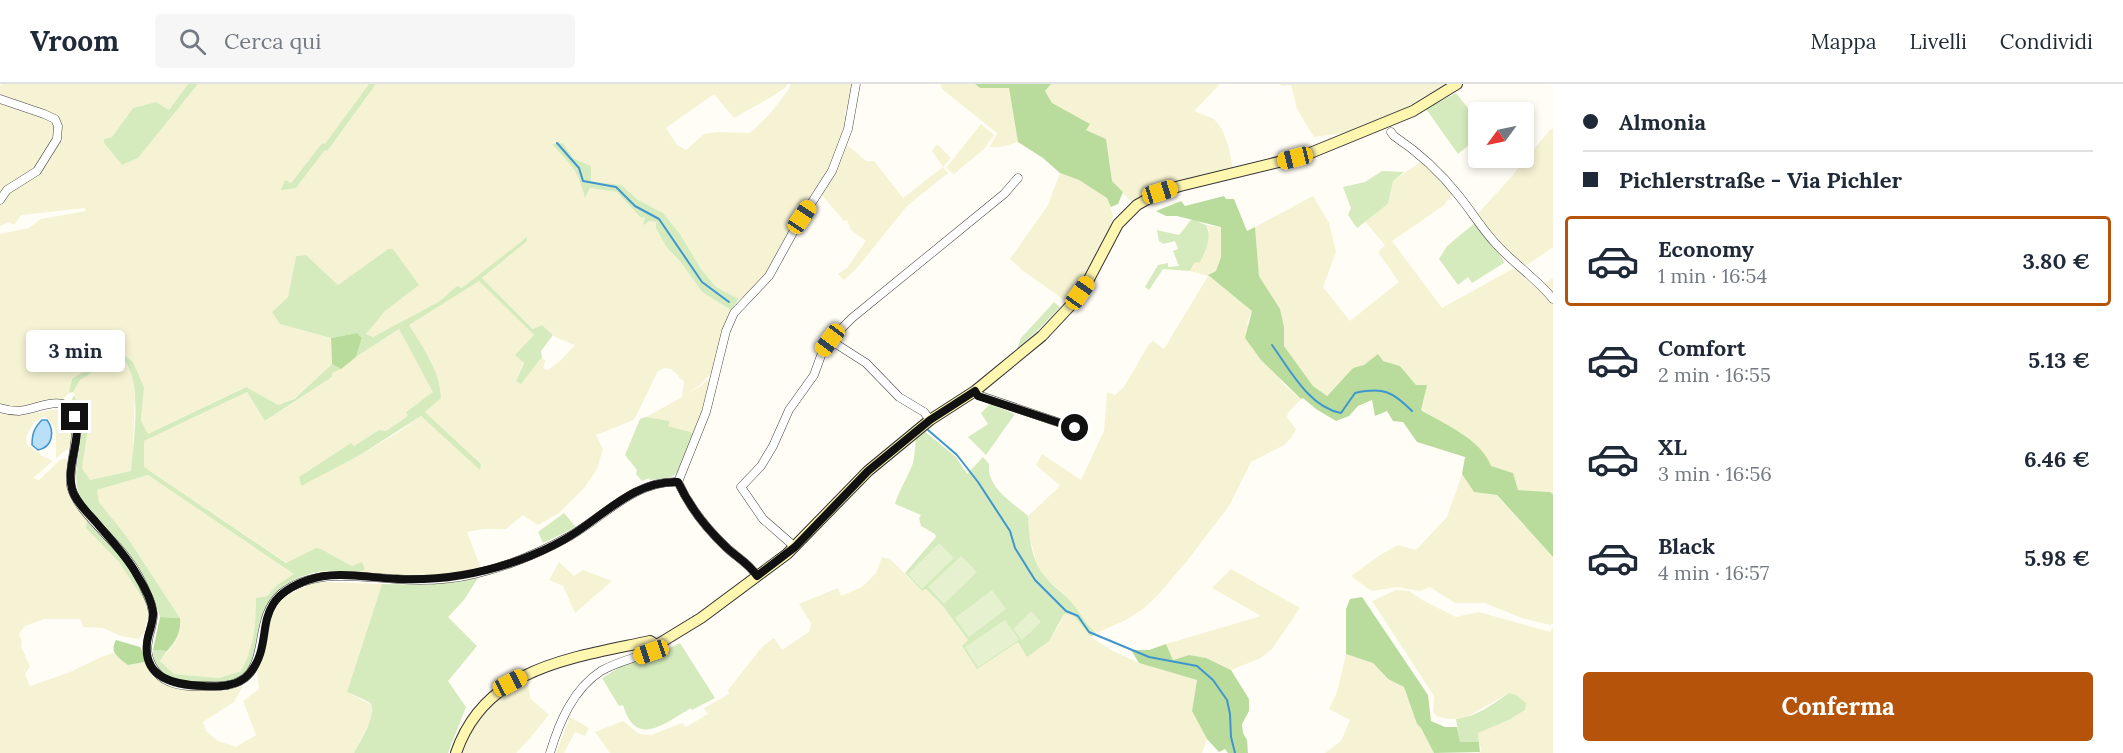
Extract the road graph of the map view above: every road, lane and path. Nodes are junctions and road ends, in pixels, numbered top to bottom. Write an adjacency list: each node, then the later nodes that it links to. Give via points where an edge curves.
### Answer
1 (856, 84): 13 (street, via 848,129 832,171 769,276 739,307 726,331 706,412)
2 (1457, 84): 9 (street, via 1413,111 1303,156 1180,186 1146,199 1118,224 1088,281 1066,312)
3 (0, 99): 6 (street, via 55,119 58,126 54,144 36,171 7,190)
4 (1392, 132): 7 (street, via 1451,187 1505,254)
5 (1018, 178): 8 (street)
6 (0, 200)
7 (1553, 299)
8 (830, 340): 11 (street, via 866,363 899,397); 14 (street, via 814,375 789,410 773,447 741,487 764,519)
9 (975, 391): 11 (street); 12 (street, via 978,396)
10 (0, 408): 13 (street, via 20,411 60,404 70,409 76,422 72,489 128,559 151,602 153,614 147,643 151,664 162,678 181,685 226,686 249,674 257,662 273,603 281,594 308,580 325,576 444,579 475,574 539,552 576,533 628,496)
11 (930, 420): 14 (street, via 854,484)
12 (1075, 428)
13 (678, 482): 15 (street, via 720,542)
14 (795, 547): 15 (street)
15 (757, 576): 16 (street)
16 (656, 645): 17 (street, via 650,641 585,656 510,683 475,713); 18 (street, via 654,650 612,666 589,681 561,720)
17 (456, 753)
18 (550, 753)

